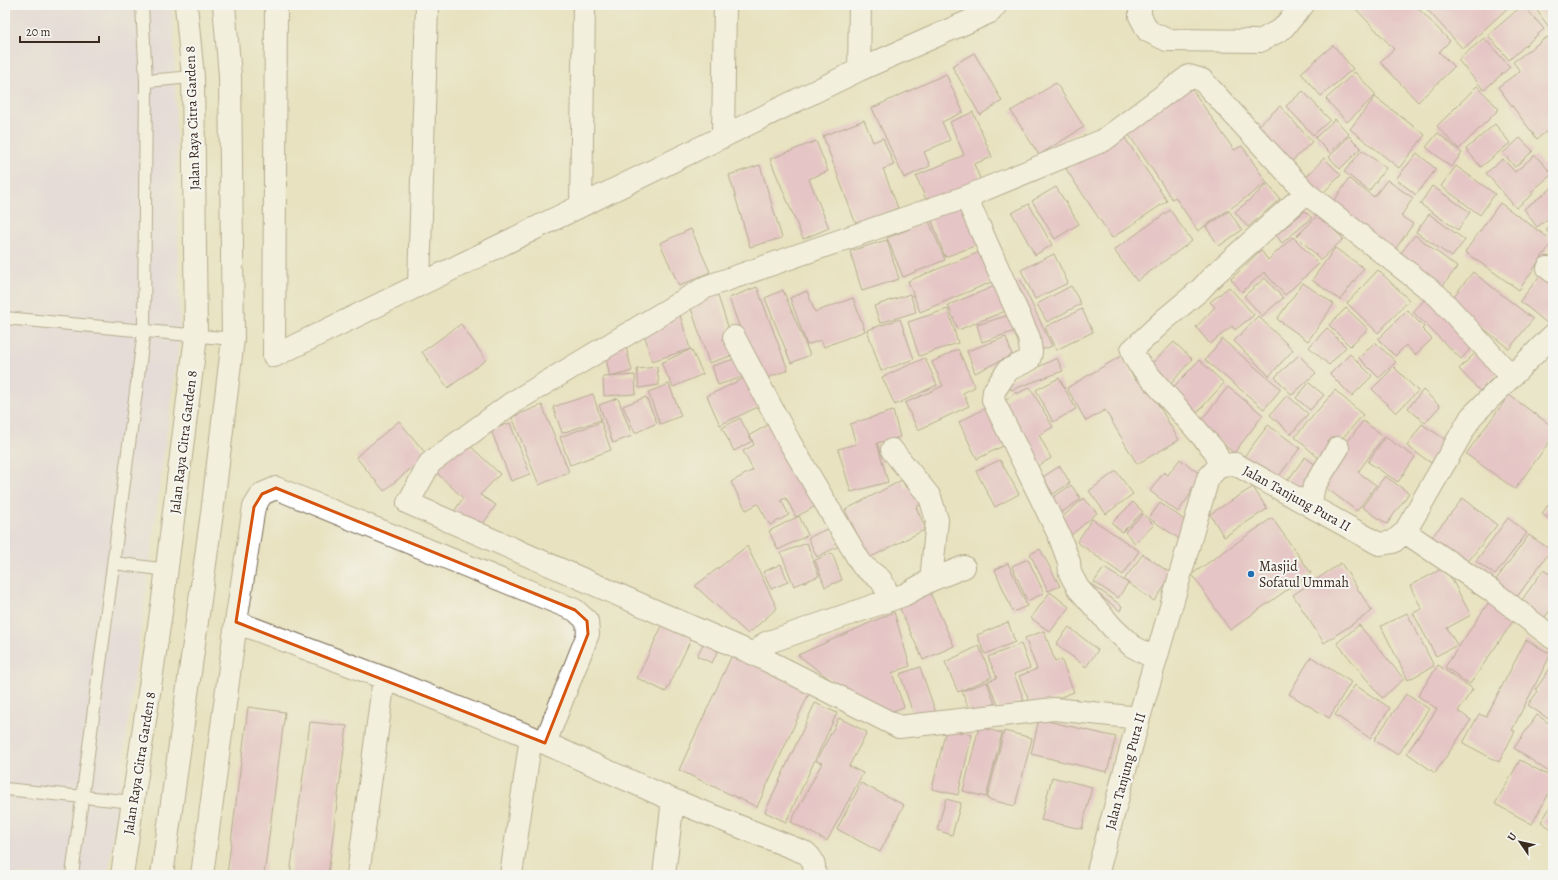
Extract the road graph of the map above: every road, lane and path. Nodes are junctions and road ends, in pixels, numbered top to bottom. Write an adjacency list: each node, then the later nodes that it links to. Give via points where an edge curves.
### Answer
1 (142, 5): 14 (lane)
2 (186, 5): 13 (street, Jalan Raya Citra Garden 8)
3 (224, 5): 25 (street, via 230,76)
4 (276, 5): 19 (street, via 274,356)
5 (427, 5): 19 (street)
6 (584, 5): 18 (street)
7 (725, 5): 15 (street)
8 (860, 5): 12 (street)
9 (996, 5): 12 (street, via 990,12)
10 (1140, 5): 11 (street, via 1140,16 1148,31 1167,40 1260,40 1282,29)
11 (1303, 5)
12 (859, 70): 15 (street)
13 (192, 77): 14 (lane); 23 (street, Jalan Raya Citra Garden 8)
14 (146, 81): 21 (lane)
15 (723, 136): 18 (street)
16 (1306, 193): 17 (street, via 1202,80 1189,76 1104,140); 26 (street, via 1438,296); 29 (street, via 1132,350 1138,363 1214,451)
17 (966, 197): 39 (street, via 706,287 512,403 430,463 408,503); 40 (street, via 1029,338 1031,352 1029,360 1008,370 994,391 993,400 1059,535 1069,562 1070,573 1078,588 1132,646)
18 (581, 206): 19 (street)
19 (420, 285)
20 (5, 318): 21 (lane)
21 (144, 331): 23 (lane); 32 (lane)
22 (1553, 335): 26 (street, Jalan Tanjung Pura II)
23 (196, 336): 25 (lane); 34 (street, Jalan Raya Citra Garden 8)
24 (734, 337): 36 (street, via 789,441 862,566 881,580)
25 (233, 339): 50 (street, via 211,521)
26 (1511, 376): 31 (street, Jalan Tanjung Pura II, via 1471,417)
27 (1338, 448): 30 (street, via 1314,486)
28 (892, 450): 35 (street, via 930,498 937,520)
29 (1220, 465): 30 (street, Jalan Tanjung Pura II, via 1235,464); 40 (street, Jalan Tanjung Pura II, via 1208,478)
30 (1310, 506): 31 (street, Jalan Tanjung Pura II, via 1379,544 1393,542)
31 (1405, 532): 38 (street, via 1492,591)
32 (114, 563): 34 (lane); 45 (lane)
33 (964, 567): 35 (street)
34 (167, 570): 47 (street, Jalan Raya Citra Garden 8)
35 (931, 580): 36 (street)
36 (891, 599): 39 (street, via 766,643)
37 (236, 622): 41 (street); 43 (street, via 254,508 262,494 276,488 575,610 587,621 588,634); 51 (street)
38 (1553, 638)
39 (754, 654): 42 (street, via 899,727 1054,709)
40 (1156, 659): 42 (street, Jalan Tanjung Pura II)
41 (384, 678): 43 (street); 52 (street)
42 (1139, 718): 56 (street, Jalan Tanjung Pura II)
43 (538, 740): 46 (street); 53 (street)
44 (5, 788): 45 (lane)
45 (83, 797): 47 (lane); 48 (lane)
46 (673, 800): 54 (street); 55 (street, via 806,853 814,862)
47 (133, 802): 49 (street, Jalan Raya Citra Garden 8)
48 (72, 875)
49 (122, 875)
50 (162, 875)
51 (202, 875)
52 (358, 875)
53 (512, 875)
54 (664, 875)
55 (814, 875)
56 (1097, 875)

